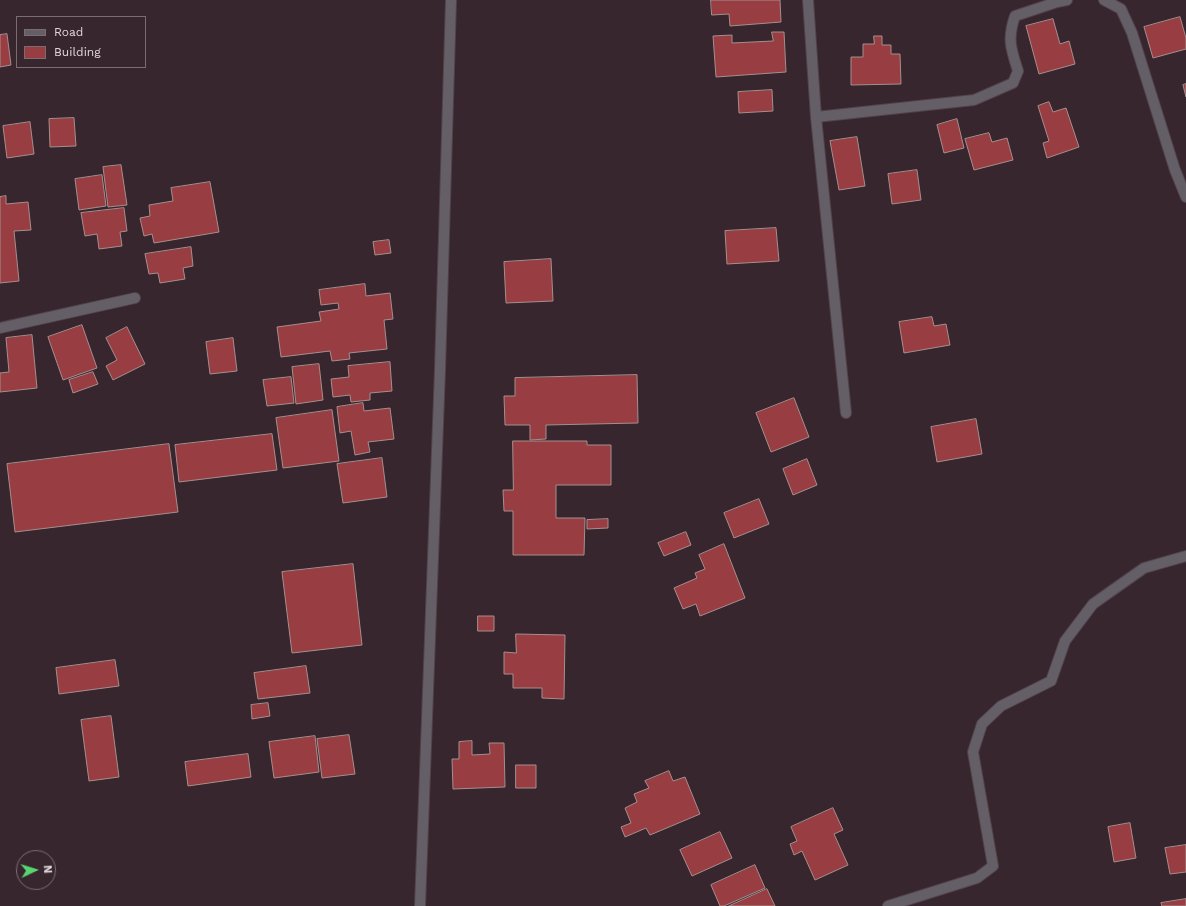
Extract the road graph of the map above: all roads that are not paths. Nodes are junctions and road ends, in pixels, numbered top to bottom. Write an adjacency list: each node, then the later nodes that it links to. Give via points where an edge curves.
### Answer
1 (451, 0): 11 (street, via 440,386)
2 (808, 0): 5 (street)
3 (1067, 0): 5 (street, via 1015,16 1010,30 1010,46 1018,71 1013,83 974,100)
4 (1104, 0): 6 (street, via 1120,9 1132,33 1175,170)
5 (816, 117): 9 (street)
6 (1186, 197)
7 (136, 298): 8 (street)
8 (0, 328)
9 (846, 413)
10 (1186, 556): 12 (street, via 1144,568 1093,604 1065,641 1051,681 1001,706 982,724 973,752 993,866 977,878)
11 (420, 906)
12 (888, 906)

